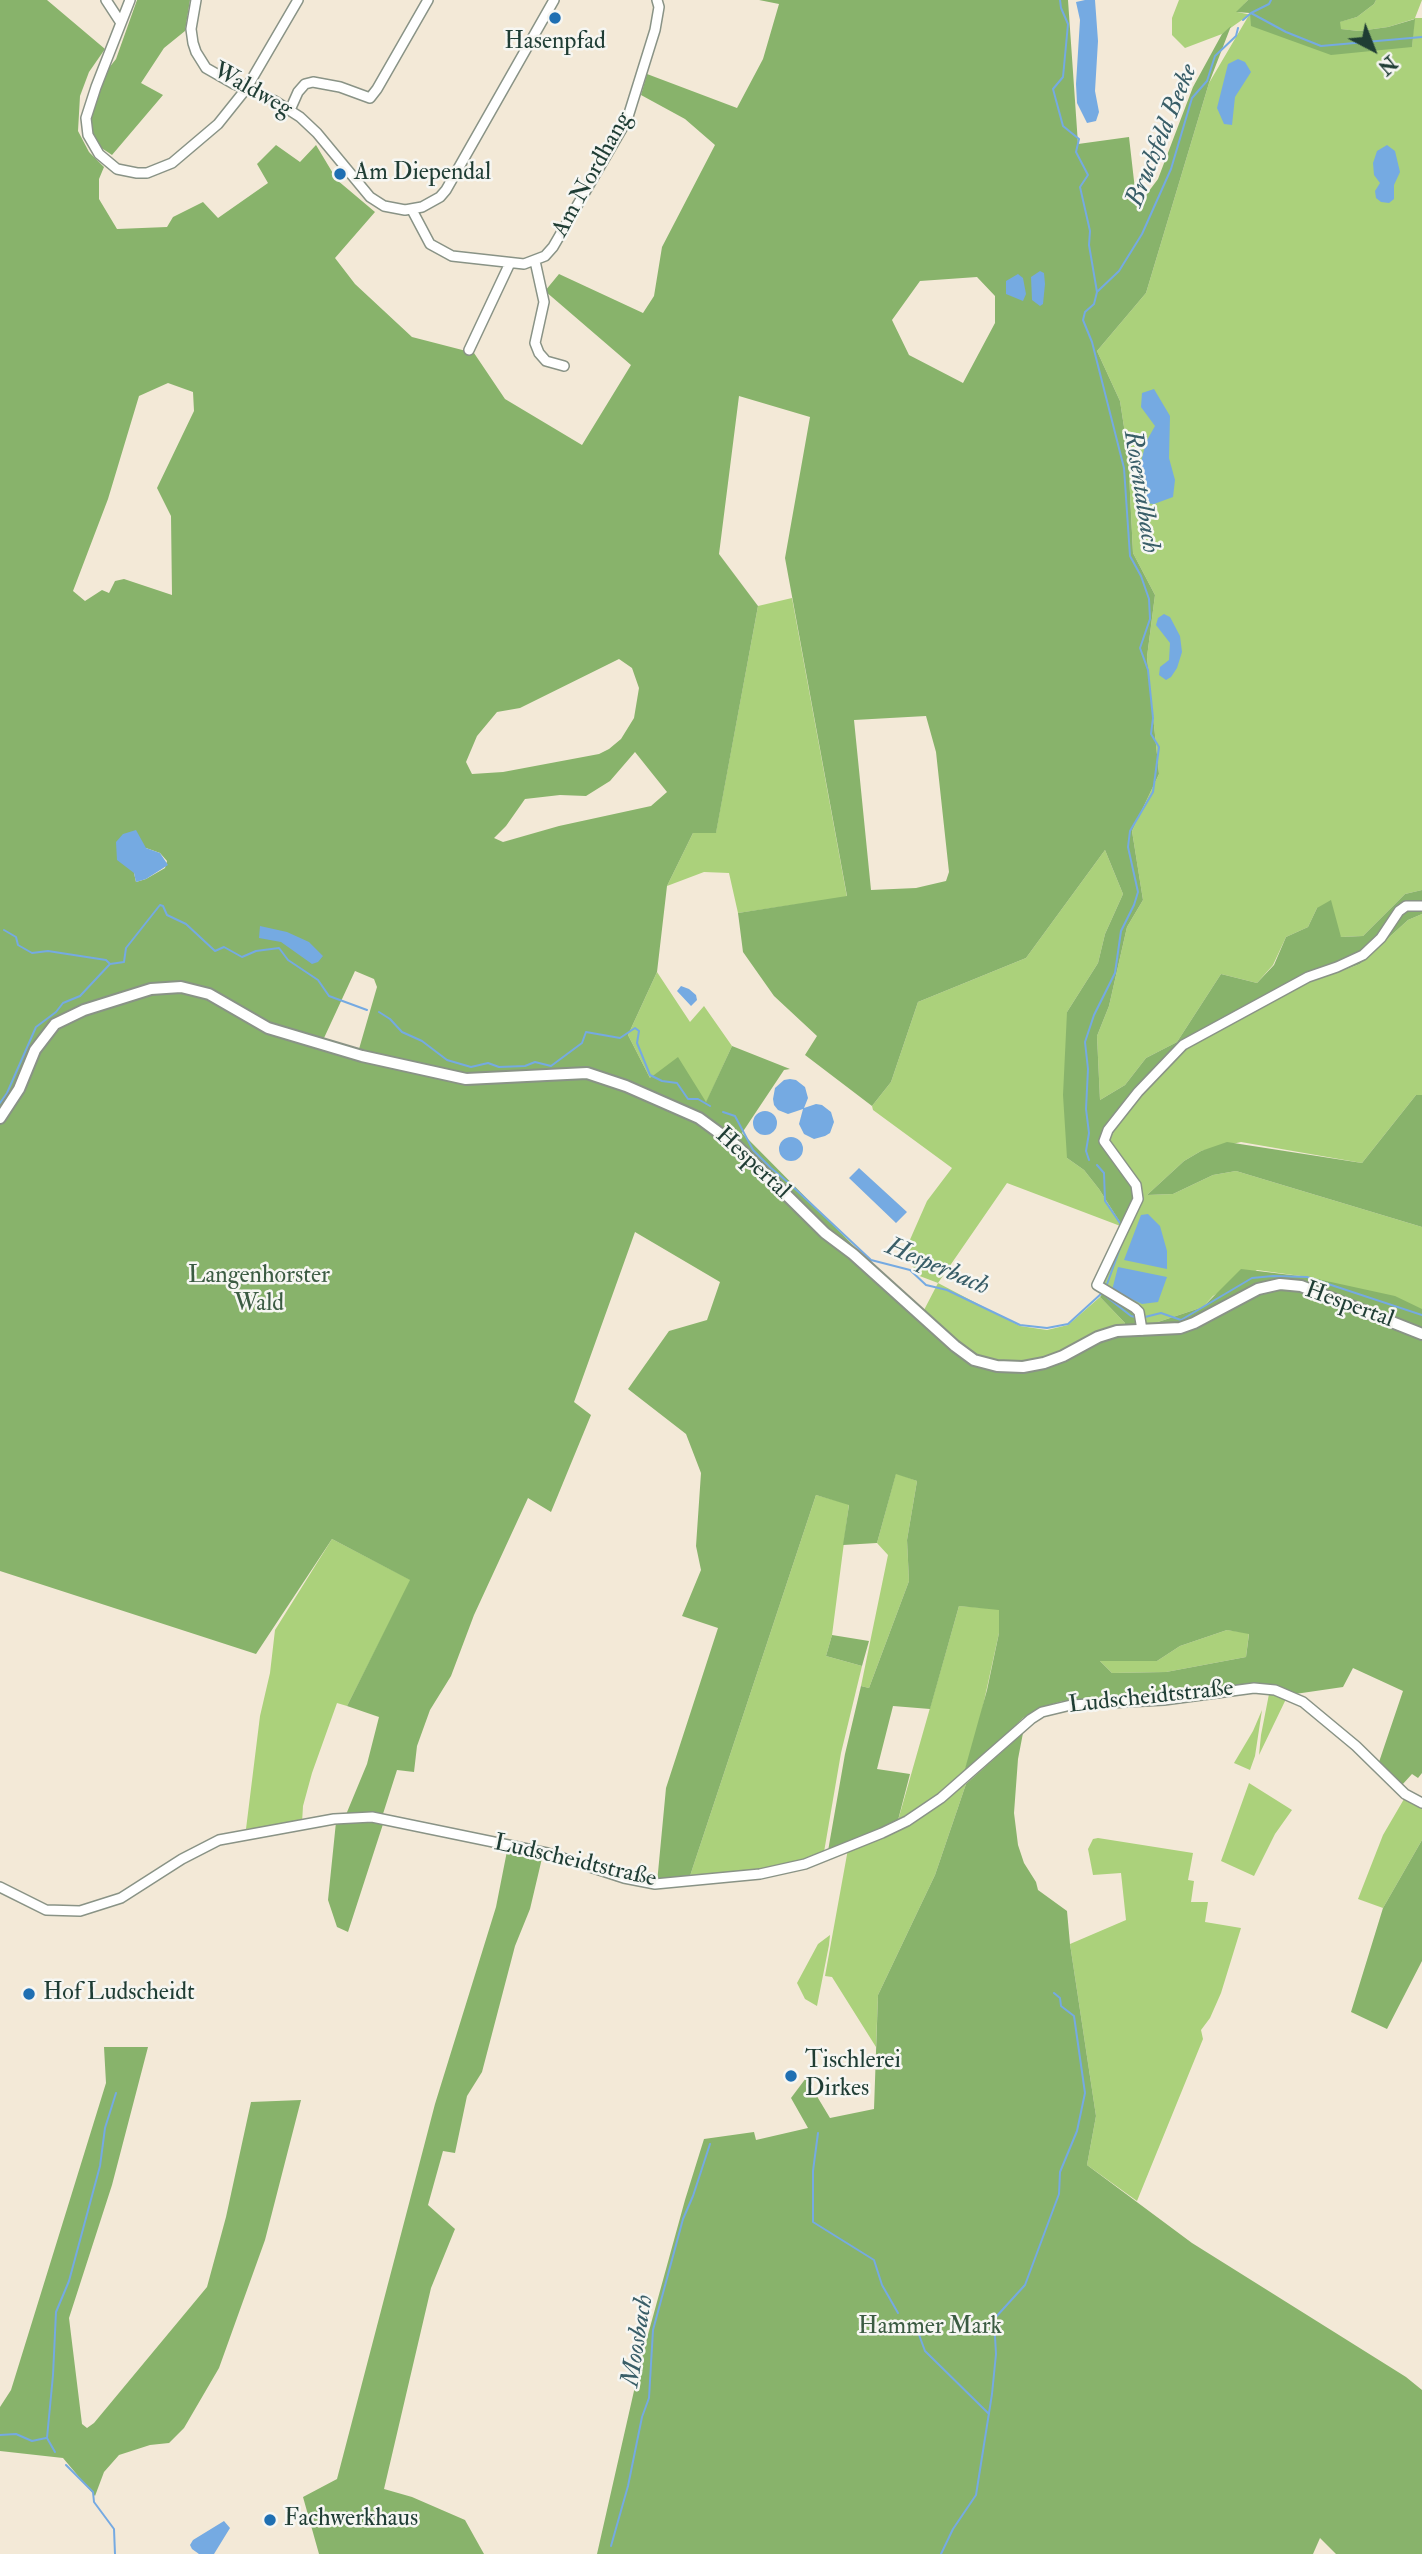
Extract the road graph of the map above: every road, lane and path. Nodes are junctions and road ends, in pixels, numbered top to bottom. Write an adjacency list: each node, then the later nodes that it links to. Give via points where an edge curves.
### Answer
1 (106, 0): 8 (street)
2 (130, 0): 8 (street)
3 (196, 0): 9 (street, Waldweg, via 191,29 196,52 213,74)
4 (298, 0): 9 (street)
5 (428, 0): 10 (street, via 370,98 313,82 298,92)
6 (554, 0): 11 (street, via 446,190)
7 (656, 0): 12 (street, Am Nordhang, via 658,21 627,120 553,247)
8 (121, 23): 9 (street, via 86,118 93,146 126,172 147,173 172,163 218,124)
9 (246, 89): 10 (street, Waldweg)
10 (290, 110): 11 (street, Waldweg, via 317,133 370,197 391,208)
11 (412, 210): 13 (street, Am Nordhang, via 430,244 440,251)
12 (535, 261): 13 (street, Am Nordhang); 15 (street, Am Nordhang, via 544,302 535,343 546,361)
13 (510, 263): 14 (street)
14 (469, 350)
15 (564, 366)
16 (1422, 906): 18 (street, via 1399,911 1363,955 1308,977 1183,1045 1138,1092 1105,1137 1136,1185 1138,1199 1097,1285 1135,1308)
17 (0, 1118): 18 (main road, Hespertal, via 19,1089 35,1050 55,1024 151,989 181,987 209,994 268,1028 362,1056 466,1079 587,1073 699,1118 737,1146 825,1233 974,1360 1023,1367 1063,1356 1117,1331)
18 (1142, 1330): 19 (main road, Hespertal, via 1180,1328 1258,1289 1280,1284 1300,1286)
19 (1422, 1334)
20 (1422, 1803): 21 (street, Ludscheidtstraße, via 1405,1794 1303,1702 1275,1690 1254,1688 1164,1700 1071,1705 1042,1712 907,1821 805,1864 760,1874 655,1884 547,1853 372,1818 334,1819 219,1840 121,1898 87,1910 46,1910)
21 (0, 1887)

